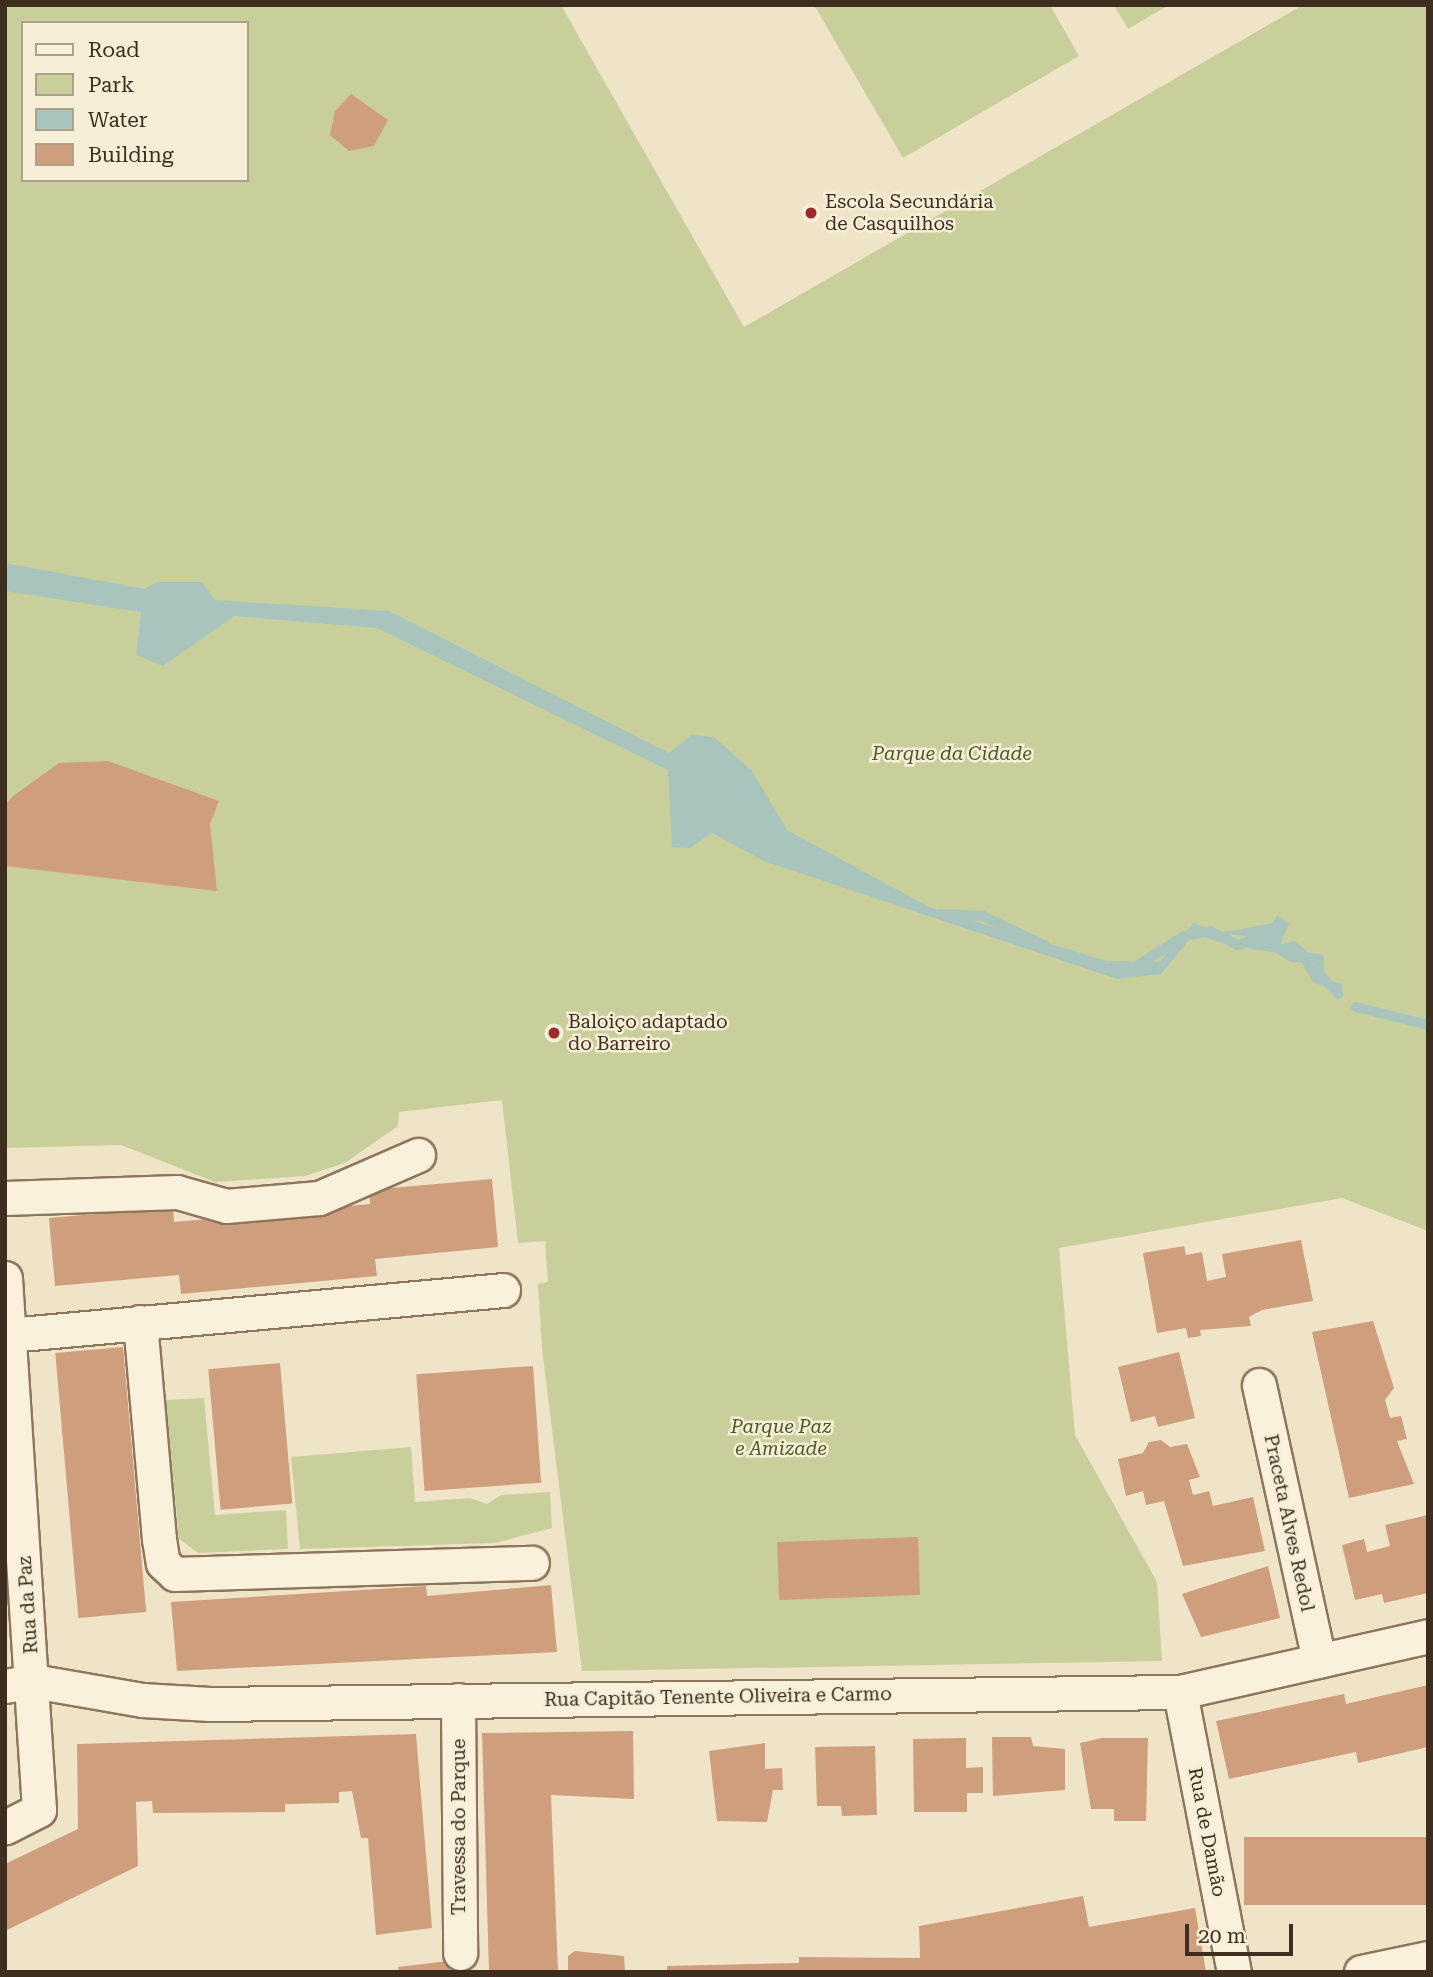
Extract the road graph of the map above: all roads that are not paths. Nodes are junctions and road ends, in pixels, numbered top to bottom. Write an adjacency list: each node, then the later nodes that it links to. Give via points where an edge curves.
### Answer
1 (418, 1155): 2 (street, via 319,1198 226,1206 177,1192)
2 (5, 1198)
3 (5, 1278): 6 (street, Rua da Paz)
4 (503, 1290): 5 (street)
5 (140, 1322): 6 (street); 8 (street, via 159,1539 163,1563 175,1574)
6 (9, 1335): 11 (street, Rua da Paz)
7 (1259, 1385): 10 (street, Praceta Alves Redol)
8 (532, 1563)
9 (1428, 1636): 10 (street, Rua Capitão Tenente Oliveira e Carmo)
10 (1318, 1661): 12 (street, Rua Capitão Tenente Oliveira e Carmo)
11 (19, 1683): 13 (street, Rua Capitão Tenente Oliveira e Carmo, via 210,1704); 14 (street, Rua da Paz, via 39,1810)
12 (1180, 1692): 13 (street, Rua Capitão Tenente Oliveira e Carmo); 17 (street, Rua de Damão)
13 (458, 1700): 15 (street, Travessa do Parque)
14 (5, 1827)
15 (460, 1953)
16 (1428, 1958): 18 (street)
17 (1234, 1972)
18 (1362, 1972)

